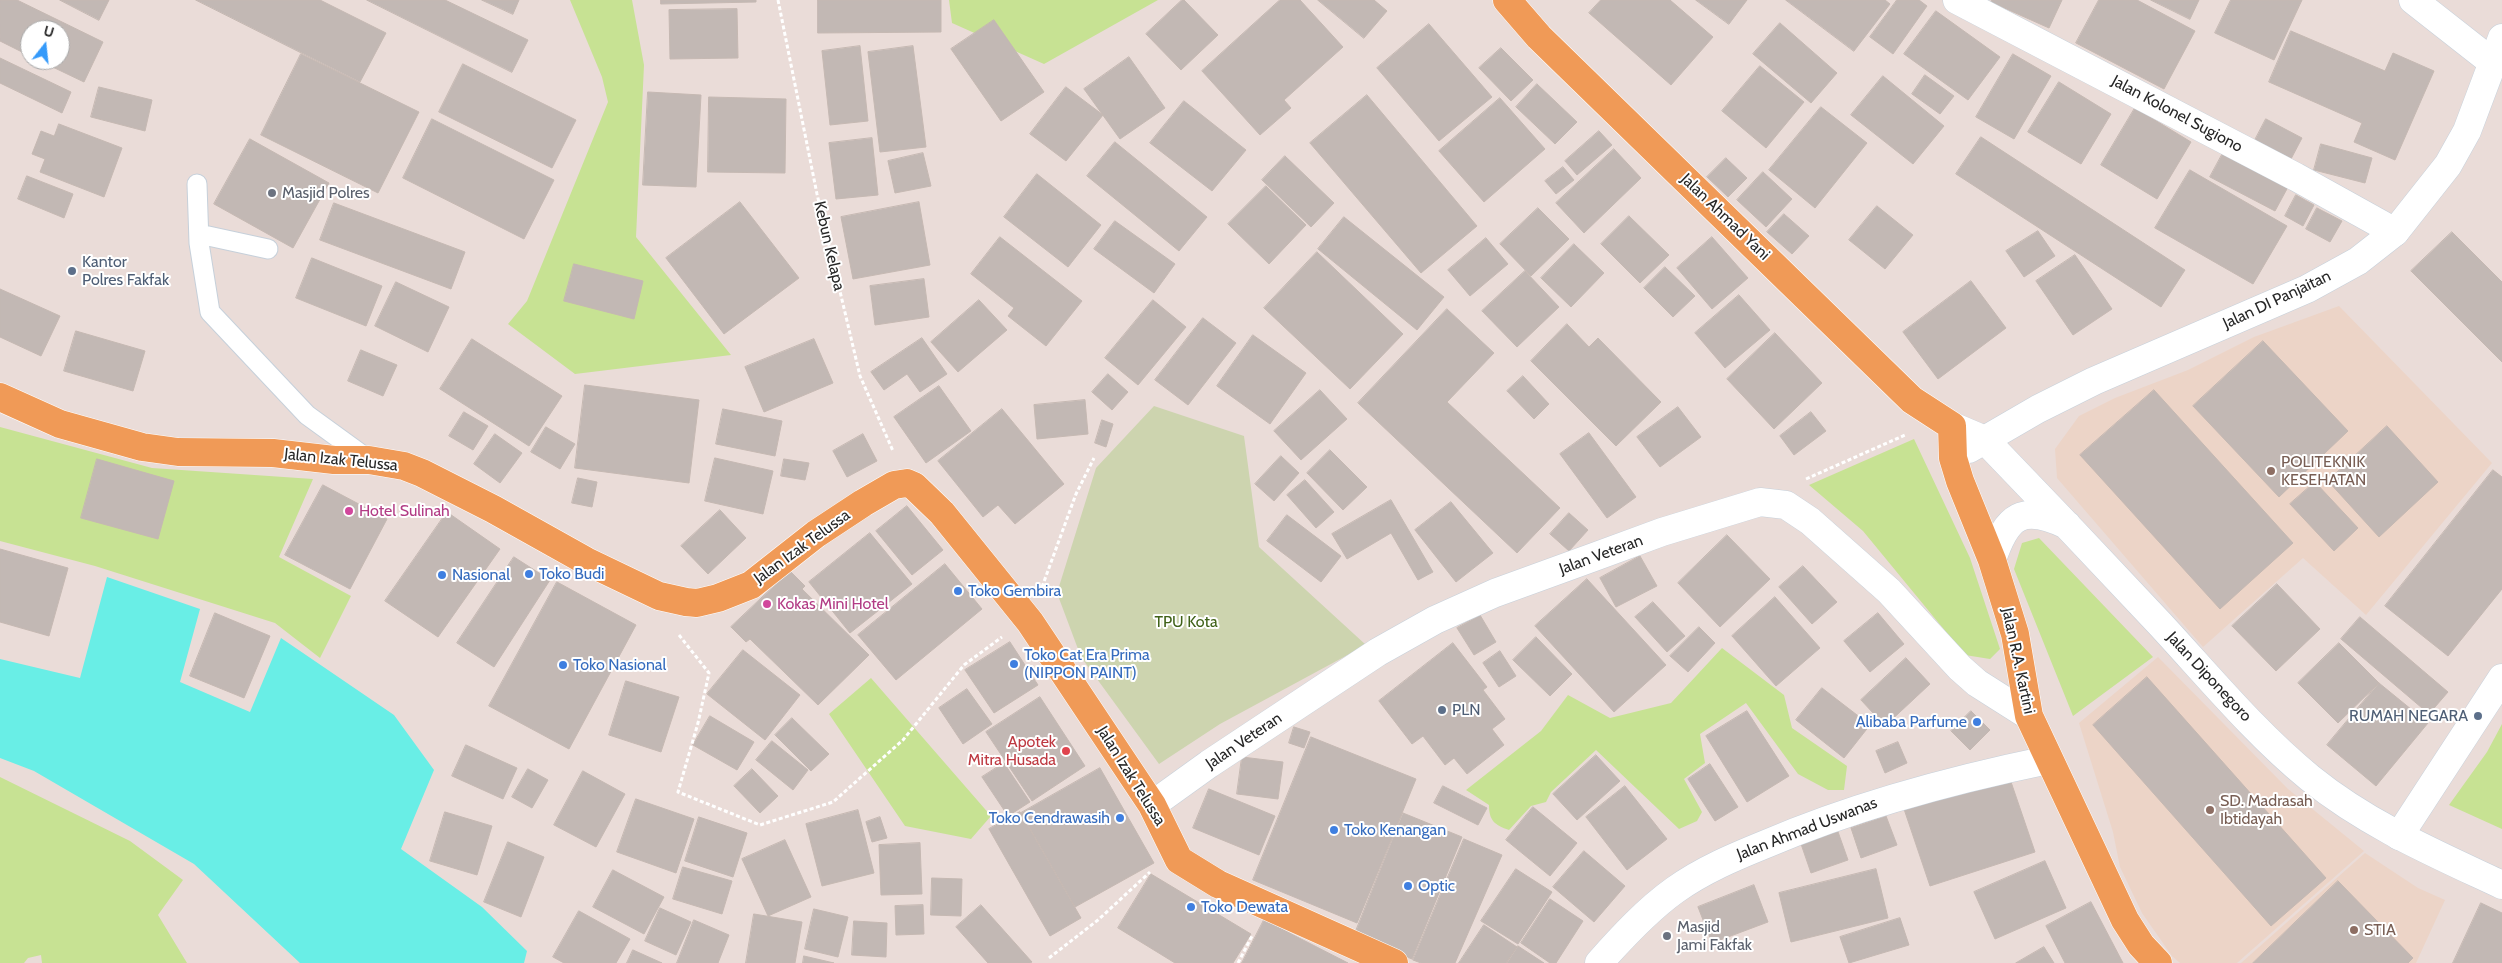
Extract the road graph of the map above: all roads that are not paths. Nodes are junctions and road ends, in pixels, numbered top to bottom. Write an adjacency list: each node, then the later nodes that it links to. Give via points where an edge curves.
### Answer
1 (1507, 0): 10 (main road, Jalan Ahmad Yani, via 1539,37 1912,400)
2 (1957, 0): 6 (street, Jalan Kolonel Sugiono)
3 (2413, 0): 4 (street)
4 (2497, 50): 6 (street, Jalan DI Panjaitan, via 2458,149 2431,189)
5 (197, 184): 7 (lane)
6 (2395, 232): 11 (street, Jalan DI Panjaitan, via 2358,261 2307,289 2094,381)
7 (199, 234): 8 (lane); 13 (lane, via 210,312 307,415)
8 (268, 249)
9 (0, 397): 13 (main road, Jalan Izak Telussa, via 60,424 142,447 178,452 274,453 334,460)
10 (1952, 426): 11 (street, Jalan Diponegoro); 12 (main road, Jalan R.A. Kartini)
11 (1985, 440): 12 (street, Jalan DI Panjaitan); 14 (street, Jalan Diponegoro)
12 (1953, 458): 15 (main road, Jalan R.A. Kartini)
13 (369, 460): 19 (main road, Jalan Izak Telussa, via 404,466 422,473 660,596 697,602 739,591 760,580 816,534 894,485 907,483 920,490 942,513 1028,621)
14 (2067, 525): 15 (street, via 2040,514 2018,518 2000,537); 20 (street, Jalan Diponegoro, via 2230,703 2310,778)
15 (1992, 560): 17 (main road, Jalan R.A. Kartini, via 2015,634)
16 (2502, 678): 20 (street)
17 (2029, 716): 18 (main road, Jalan R.A. Kartini); 19 (street, Jalan Veteran, via 1977,683 1960,668 1889,591 1810,521 1786,504 1768,502 1750,504 1662,532 1495,594 1436,620 1378,652)
18 (2048, 760): 23 (street, Jalan Ahmad Uswanas, via 1881,800 1806,826 1709,868 1674,890 1627,932); 24 (main road, Jalan R.A. Kartini, via 2124,920)
19 (1152, 805): 22 (main road, Jalan Izak Telussa, via 1179,860 1233,891)
20 (2399, 836): 21 (street, Jalan Diponegoro)
21 (2502, 885)
22 (1394, 963)
23 (1599, 963)
24 (2158, 963)

